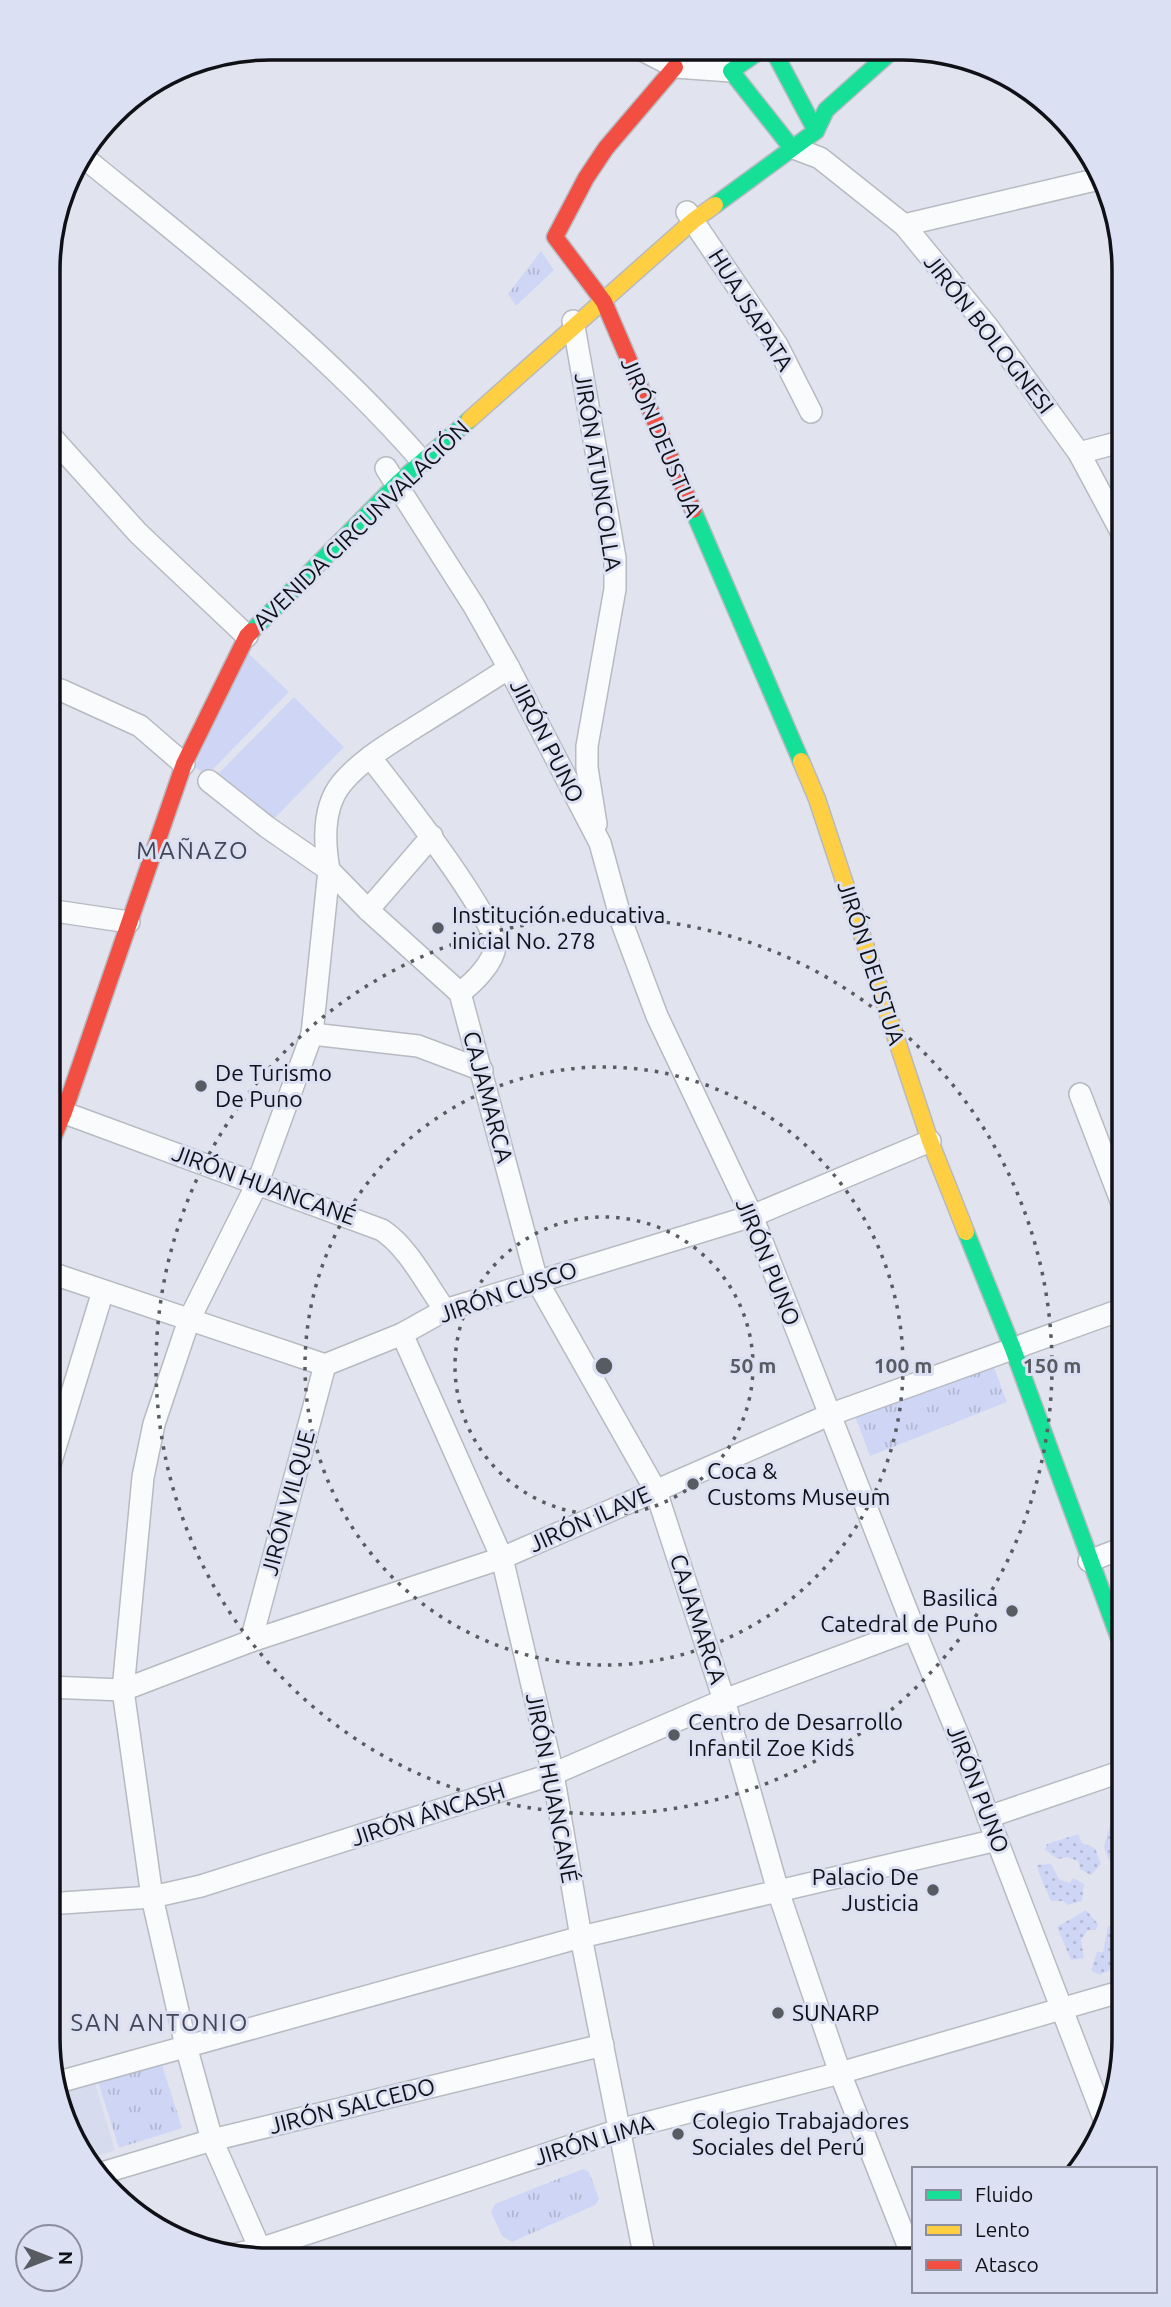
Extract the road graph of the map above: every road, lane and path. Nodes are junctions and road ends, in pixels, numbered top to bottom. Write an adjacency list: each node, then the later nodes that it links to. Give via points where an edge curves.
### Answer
1 (663, 60): 5 (street)
2 (747, 60): 6 (main road)
3 (778, 60): 7 (main road)
4 (882, 60): 7 (main road)
5 (675, 66): 6 (street); 15 (main road, JIRÓN DEUSTUA, via 606,148 555,237)
6 (731, 71): 8 (main road, JIRÓN BOLOGNESI)
7 (811, 122): 8 (main road, AVENIDA CIRCUNVALACIÓN); 9 (street)
8 (780, 141): 9 (street, JIRÓN BOLOGNESI); 13 (main road, AVENIDA CIRCUNVALACIÓN)
9 (820, 158): 14 (street, JIRÓN BOLOGNESI)
10 (90, 162): 18 (street, via 256,297)
11 (727, 176): 13 (main road, AVENIDA CIRCUNVALACIÓN)
12 (1092, 181): 14 (street)
13 (690, 215): 15 (main road, AVENIDA CIRCUNVALACIÓN); 17 (street, HUAJSAPATA, via 777,345)
14 (904, 225): 21 (street, JIRÓN BOLOGNESI, via 987,326)
15 (599, 295): 16 (main road, AVENIDA CIRCUNVALACIÓN); 44 (main road, JIRÓN DEUSTUA, via 817,799)
16 (566, 319): 22 (main road, AVENIDA CIRCUNVALACIÓN); 32 (street, JIRÓN ATUNCOLLA, via 615,558 615,589 586,757)
17 (811, 412)
18 (413, 441): 22 (street); 23 (main road, AVENIDA CIRCUNVALACIÓN)
19 (1112, 444): 21 (street)
20 (60, 446): 25 (street, via 138,533)
21 (1080, 453): 24 (street, JIRÓN BOLOGNESI)
22 (422, 461): 23 (main road, AVENIDA CIRCUNVALACIÓN)
23 (387, 477): 25 (main road, AVENIDA CIRCUNVALACIÓN); 26 (street, JIRÓN PUNO, via 474,606)
24 (1112, 514)
25 (241, 626): 29 (main road, AVENIDA CIRCUNVALACIÓN)
26 (509, 668): 28 (street); 32 (street, JIRÓN PUNO)
27 (60, 691): 29 (street, via 140,726)
28 (370, 757): 31 (street); 33 (street, via 341,784 330,805 325,847)
29 (179, 760): 36 (main road, AVENIDA CIRCUNVALACIÓN)
30 (209, 781): 33 (street)
31 (432, 836): 34 (street); 38 (street, via 495,939 491,959)
32 (600, 843): 47 (street, JIRÓN PUNO, via 622,923 657,1016)
33 (330, 870): 34 (street); 39 (street)
34 (368, 911): 38 (street)
35 (60, 913): 36 (street)
36 (122, 921): 37 (main road, AVENIDA CIRCUNVALACIÓN); 42 (main road, AVENIDA CIRCUNVALACIÓN)
37 (100, 958)
38 (460, 993): 40 (street, CAJAMARCA)
39 (312, 1034): 40 (street, via 418,1046); 46 (street)
40 (482, 1070): 49 (street, CAJAMARCA)
41 (1080, 1094): 45 (street)
42 (60, 1099)
43 (60, 1111): 46 (street, JIRÓN HUANCANÉ)
44 (930, 1141): 47 (street, JIRÓN CUSCO); 55 (main road, JIRÓN DEUSTUA)
45 (1111, 1174)
46 (258, 1182): 51 (street, JIRÓN HUANCANÉ, via 394,1237); 53 (street)
47 (752, 1216): 49 (street, JIRÓN CUSCO); 57 (street, JIRÓN PUNO)
48 (60, 1276): 50 (street)
49 (537, 1281): 51 (street, JIRÓN CUSCO); 59 (street, CAJAMARCA)
50 (103, 1291): 53 (street); 58 (street)
51 (445, 1310): 54 (street, JIRÓN CUSCO)
52 (1111, 1314): 55 (street, JIRÓN ILAVE)
53 (189, 1320): 56 (street); 67 (street, via 154,1424 143,1477)
54 (402, 1334): 56 (street, JIRÓN CUSCO); 61 (street, JIRÓN HUANCANÉ)
55 (1013, 1349): 57 (street, JIRÓN ILAVE); 62 (main road, JIRÓN DEUSTUA)
56 (325, 1365): 65 (street, JIRÓN VILQUE)
57 (830, 1415): 59 (street, JIRÓN ILAVE); 64 (street, JIRÓN PUNO)
58 (60, 1432)
59 (656, 1490): 61 (street, JIRÓN ILAVE); 68 (street, CAJAMARCA)
60 (1111, 1552): 62 (street)
61 (502, 1558): 65 (street, JIRÓN ILAVE); 69 (street, JIRÓN HUANCANÉ)
62 (1089, 1561): 63 (main road, JIRÓN DEUSTUA)
63 (1111, 1618)
64 (914, 1629): 68 (street, JIRÓN ÁNCASH); 71 (street, JIRÓN PUNO)
65 (251, 1641): 67 (street, JIRÓN ILAVE)
66 (60, 1687): 67 (street, JIRÓN ILAVE)
67 (123, 1690): 74 (street)
68 (724, 1700): 69 (street, JIRÓN ÁNCASH); 73 (street, CAJAMARCA)
69 (553, 1774): 74 (street, JIRÓN ÁNCASH, via 201,1886); 76 (street, JIRÓN HUANCANÉ)
70 (1111, 1774): 71 (street)
71 (988, 1817): 72 (street, JIRÓN PUNO)
72 (997, 1840): 73 (street); 78 (street, JIRÓN PUNO)
73 (778, 1891): 76 (street); 81 (street, CAJAMARCA)
74 (152, 1897): 75 (street, JIRÓN ÁNCASH); 80 (street)
75 (60, 1903)
76 (581, 1937): 79 (street, JIRÓN HUANCANÉ); 80 (street)
77 (1111, 1994): 78 (street, JIRÓN LIMA)
78 (1063, 2008): 81 (street, JIRÓN LIMA); 83 (street, JIRÓN PUNO)
79 (603, 2045): 84 (street, JIRÓN HUANCANÉ); 85 (street, JIRÓN SALCEDO)
80 (186, 2046): 82 (street); 85 (street)
81 (840, 2073): 84 (street, JIRÓN LIMA); 88 (street, CAJAMARCA)
82 (64, 2080)
83 (1099, 2106)
84 (620, 2130): 89 (street, JIRÓN LIMA); 90 (street, JIRÓN HUANCANÉ)
85 (212, 2140): 86 (street, JIRÓN SALCEDO); 87 (street)
86 (108, 2171)
87 (259, 2247)
88 (909, 2247)
89 (264, 2248)
90 (643, 2248)

